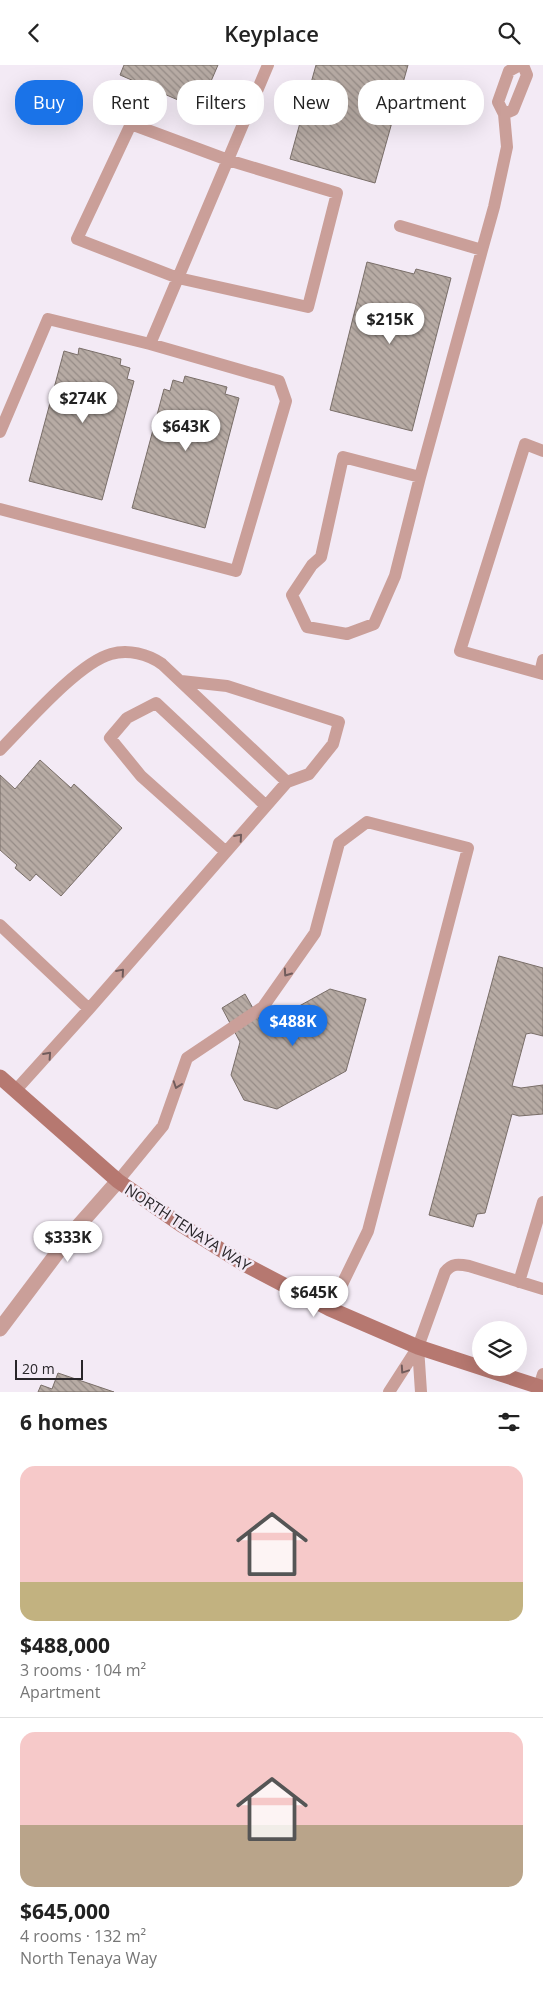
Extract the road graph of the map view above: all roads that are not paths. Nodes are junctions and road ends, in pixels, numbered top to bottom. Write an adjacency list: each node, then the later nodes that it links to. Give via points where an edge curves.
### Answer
1 (268, 65): 4 (lane)
2 (521, 65): 3 (lane, via 527,75 513,110); 3 (lane, via 509,71 498,102)
3 (504, 114): 6 (lane, via 507,147)
4 (228, 160): 7 (lane); 7 (lane, via 131,124 77,239); 7 (lane, via 337,193 308,307)
5 (400, 226): 6 (lane)
6 (482, 250): 11 (lane)
7 (178, 277): 8 (lane)
8 (150, 344): 9 (lane, via 48,319); 12 (lane, via 279,381 286,401 236,571)
9 (0, 432)
10 (543, 451): 14 (lane, via 525,445 460,651)
11 (420, 477): 11 (lane, via 395,576 374,625 347,634 307,627 292,595 321,557 343,457)
12 (0, 509)
13 (543, 660): 14 (lane)
14 (541, 674)
15 (181, 681): 16 (lane, via 152,657 137,653 112,654 97,659); 17 (lane); 17 (lane, via 227,686 340,722 333,744 309,774)
16 (0, 750)
17 (287, 781): 18 (lane)
18 (266, 806): 19 (lane, one-way to 18); 19 (lane, via 156,703 127,717 110,738 142,776)
19 (226, 852): 21 (lane, one-way to 19)
20 (0, 925): 21 (lane)
21 (89, 1009): 23 (lane, one-way to 21)
22 (0, 1077): 23 (main road, NORTH TENAYA WAY)
23 (15, 1091): 24 (main road, NORTH TENAYA WAY)
24 (118, 1181): 28 (main road, NORTH TENAYA WAY, via 242,1263); 28 (lane, one-way to 24, via 368,1231 468,848 367,822 339,843 315,933 263,1007 187,1058 163,1126); 29 (street, via 73,1232)
25 (543, 1202): 26 (lane)
26 (519, 1281): 27 (lane); 30 (lane, via 469,1266 452,1265 446,1272)
27 (543, 1289)
28 (330, 1309): 30 (main road, NORTH TENAYA WAY)
29 (0, 1329)
30 (418, 1347): 31 (main road, NORTH TENAYA WAY); 32 (lane, one-way to 32); 33 (lane)
31 (542, 1383)
32 (389, 1392)
33 (421, 1392)

